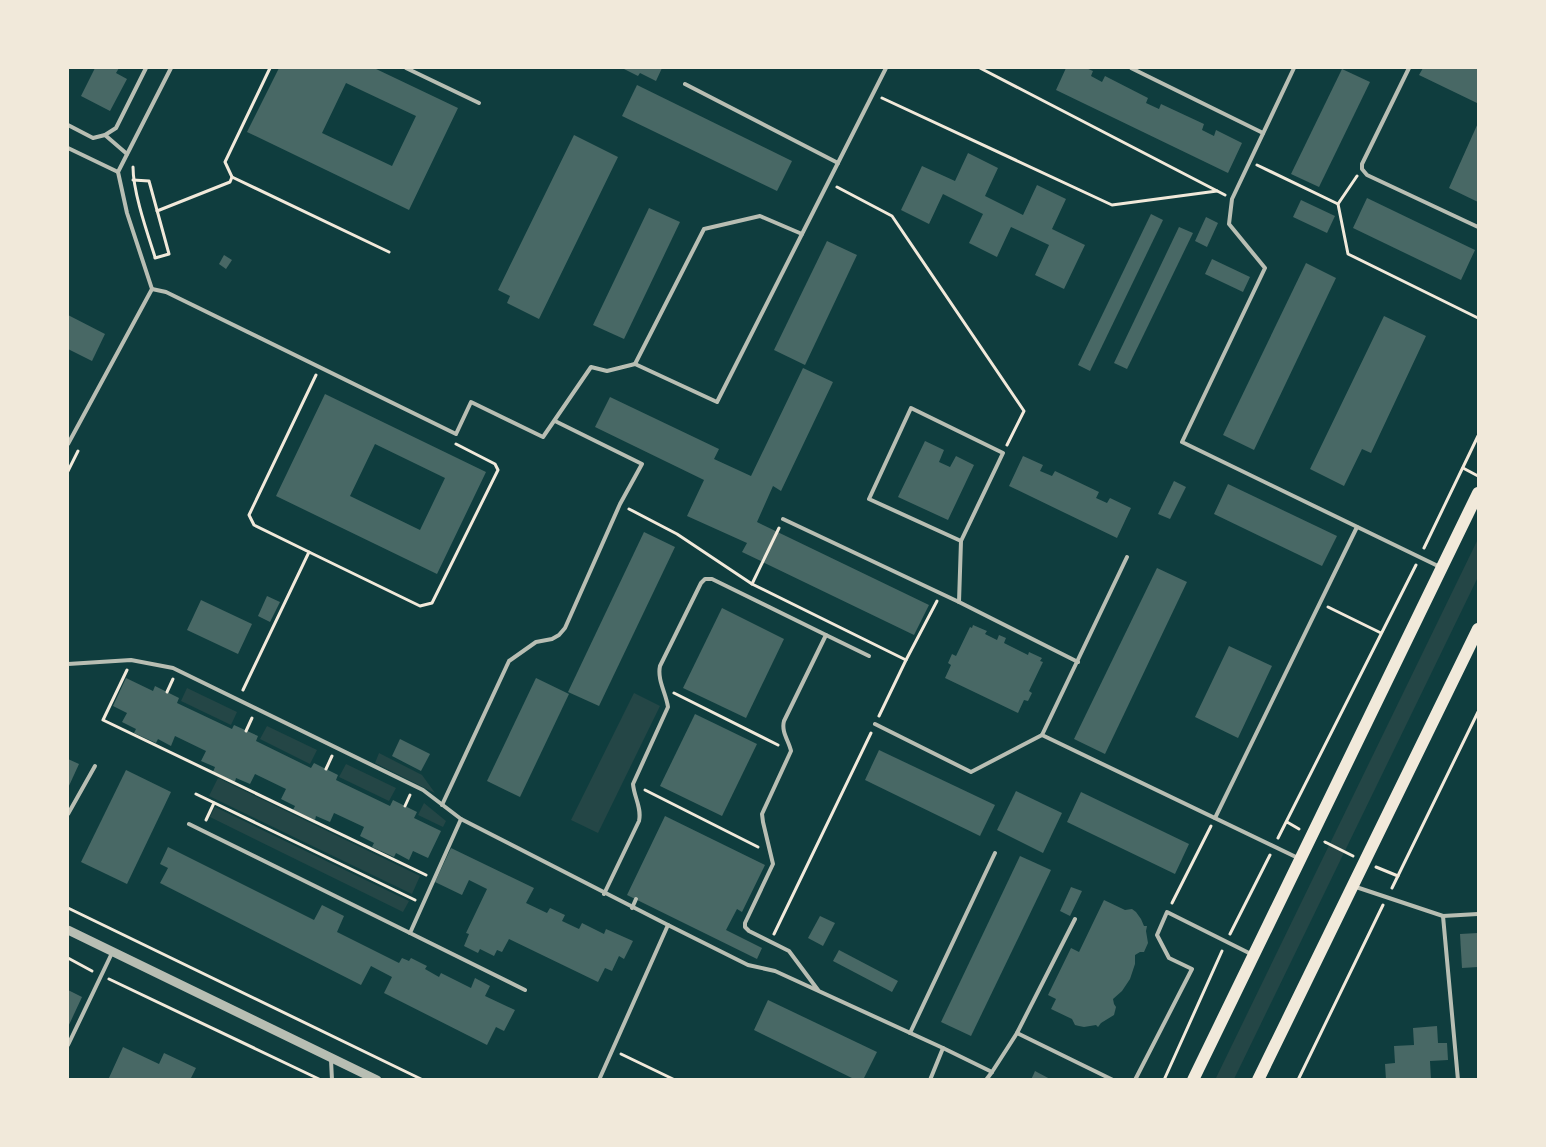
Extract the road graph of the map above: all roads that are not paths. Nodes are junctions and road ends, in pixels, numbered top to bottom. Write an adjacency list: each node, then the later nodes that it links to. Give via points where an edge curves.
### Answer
1 (146, 68): 12 (lane, via 116,128)
2 (171, 68): 14 (lane)
3 (406, 68): 9 (lane)
4 (886, 68): 15 (lane)
5 (1131, 68): 11 (lane)
6 (1294, 68): 11 (lane)
7 (1409, 68): 17 (lane, via 1362,169)
8 (685, 84): 15 (lane)
9 (479, 103)
10 (68, 125): 12 (lane, via 93,138)
11 (1263, 133): 25 (lane, via 1232,199 1229,224 1266,268 1182,442)
12 (105, 135): 14 (lane)
13 (68, 148): 16 (lane)
14 (127, 154): 16 (lane)
15 (838, 163): 18 (lane)
16 (118, 172): 19 (lane, via 127,213)
17 (1478, 227)
18 (802, 234): 20 (lane, via 760,216 704,229); 20 (lane, via 717,402)
19 (152, 289): 21 (lane, via 166,292 456,434 471,402 543,437); 22 (lane)
20 (635, 364): 21 (lane, via 607,371 591,367)
21 (555, 421): 38 (lane, via 642,464 620,504 565,628 559,635 536,642 509,661)
22 (68, 444)
23 (1478, 493): 28 (main road)
24 (783, 519): 29 (lane)
25 (1356, 527): 28 (lane); 40 (lane)
26 (961, 541): 26 (lane, via 869,499 911,408 1003,453); 29 (lane)
27 (1127, 557): 33 (lane)
28 (1442, 568): 44 (main road)
29 (959, 602): 33 (lane)
30 (1478, 629): 45 (main road)
31 (826, 635): 32 (lane); 46 (lane, via 712,579 701,583 660,666 668,707 633,784 640,809 639,821); 58 (lane, via 782,726 791,751 762,814 774,864 745,927 789,951)
32 (869, 656)
33 (1078, 662): 36 (lane)
34 (68, 664): 38 (lane, via 131,660 173,668 423,790)
35 (875, 724): 36 (lane, via 970,772)
36 (1042, 735): 40 (lane)
37 (95, 766): 39 (lane)
38 (442, 805): 41 (lane)
39 (68, 814)
40 (1216, 818): 44 (lane)
41 (461, 819): 46 (lane); 54 (lane)
42 (188, 824): 54 (lane)
43 (995, 853): 59 (lane)
44 (1300, 859): 56 (main road)
45 (1353, 886): 50 (lane); 73 (main road)
46 (604, 894): 48 (lane)
47 (636, 899): 48 (lane)
48 (632, 908): 52 (lane)
49 (1478, 914): 50 (lane)
50 (1443, 916): 74 (lane)
51 (1075, 919): 60 (lane)
52 (668, 926): 58 (lane, via 748,965 775,971); 67 (lane)
53 (68, 930): 55 (street)
54 (410, 933): 57 (lane)
55 (112, 952): 61 (lane); 63 (street)
56 (1253, 956): 71 (lane, via 1167,912 1157,935 1169,958 1192,969); 72 (main road)
57 (525, 990)
58 (818, 990): 59 (lane)
59 (910, 1033): 62 (lane)
60 (1017, 1033): 64 (lane); 70 (lane)
61 (68, 1045)
62 (943, 1048): 64 (lane); 68 (lane)
63 (332, 1058): 65 (lane); 66 (street)
64 (992, 1072): 69 (lane)
65 (332, 1080)
66 (377, 1080)
67 (599, 1080)
68 (930, 1080)
69 (986, 1080)
70 (1113, 1080)
71 (1135, 1080)
72 (1193, 1080)
73 (1258, 1080)
74 (1458, 1080)

